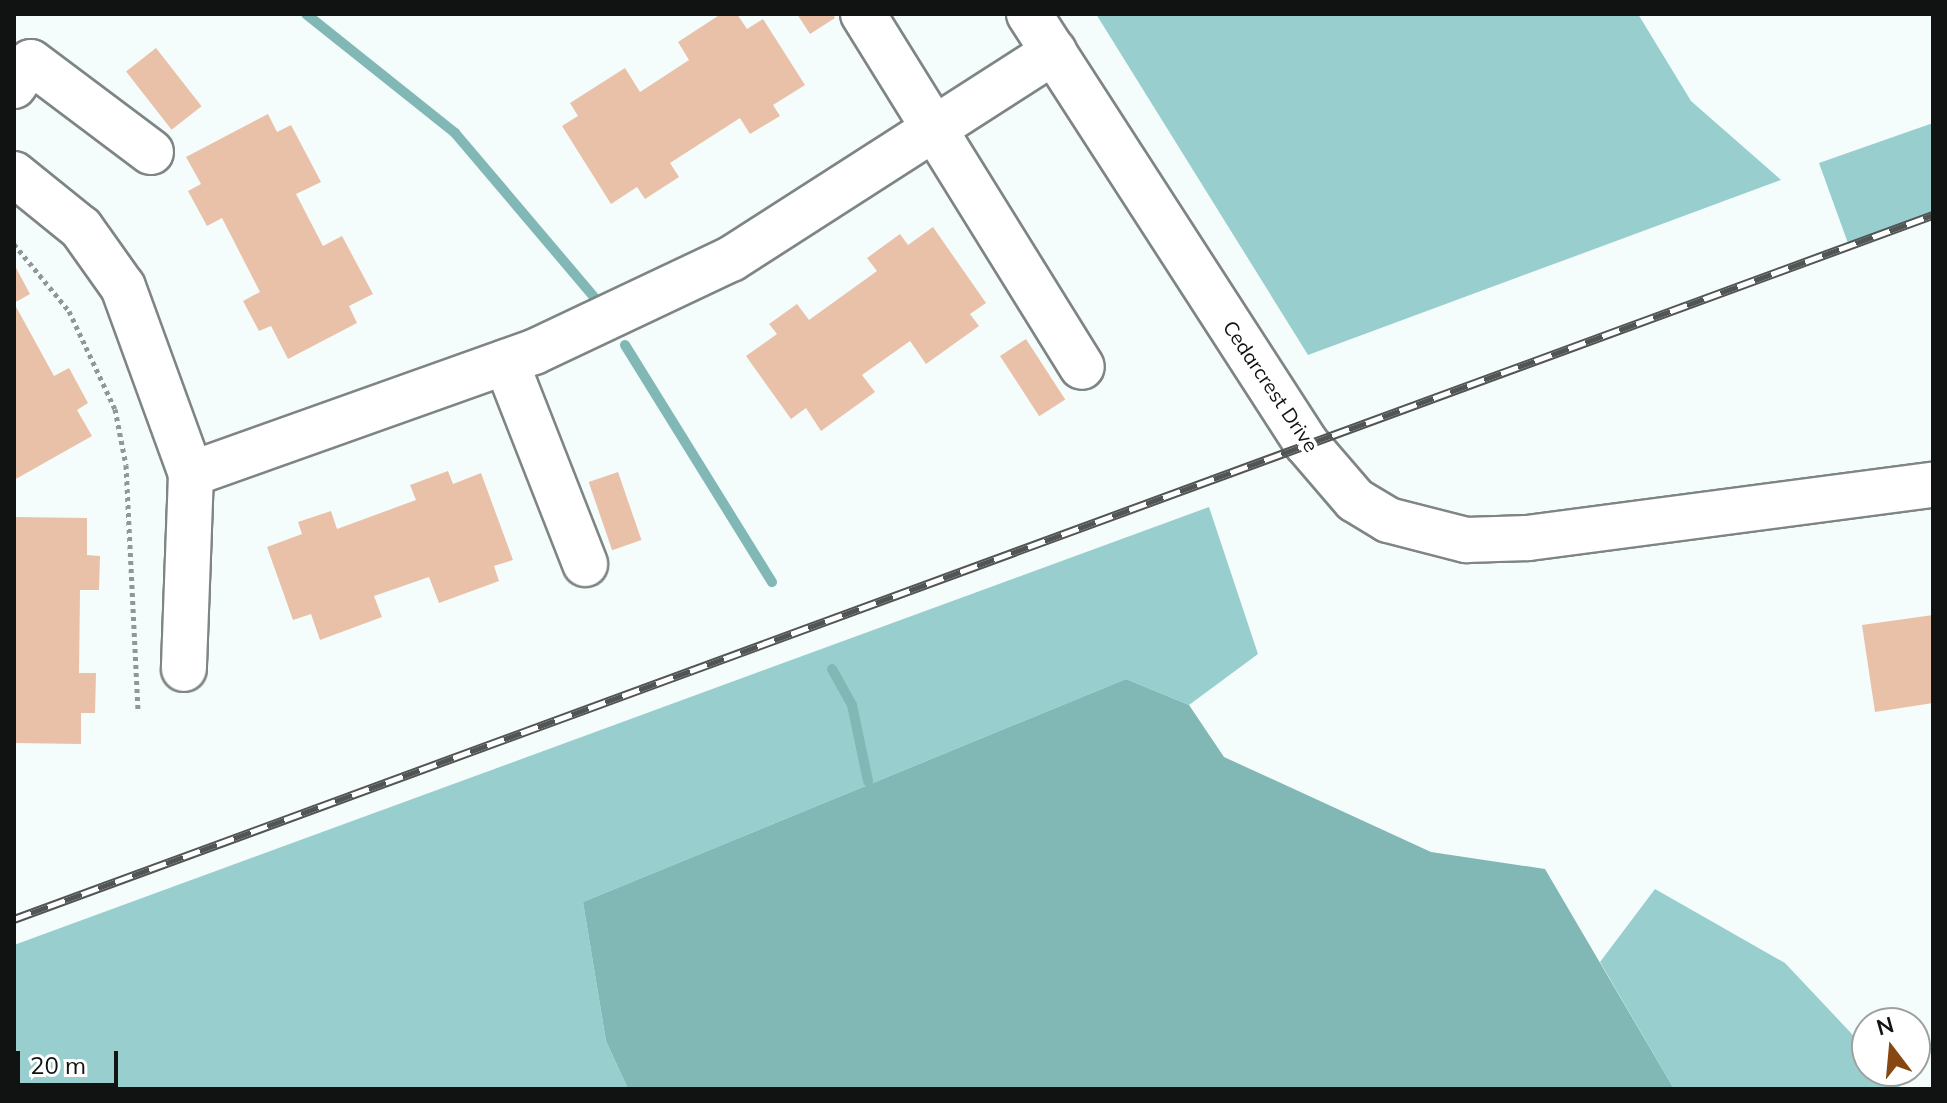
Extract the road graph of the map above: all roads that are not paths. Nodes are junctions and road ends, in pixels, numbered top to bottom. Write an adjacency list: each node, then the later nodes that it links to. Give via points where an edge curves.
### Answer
1 (863, 14): 5 (street)
2 (1029, 14): 3 (street, Cedarcrest Drive)
3 (1054, 52): 5 (street); 11 (street, Cedarcrest Drive, via 1306,443 1355,500 1388,520 1466,540 1528,538)
4 (14, 86): 6 (street, via 31,62)
5 (933, 124): 8 (street, via 731,259); 9 (street)
6 (151, 152)
7 (14, 174): 10 (street, via 81,228 123,287)
8 (506, 362): 10 (street); 12 (street)
9 (1082, 367)
10 (191, 474): 13 (street)
11 (1933, 485)
12 (585, 564)
13 (184, 669)

